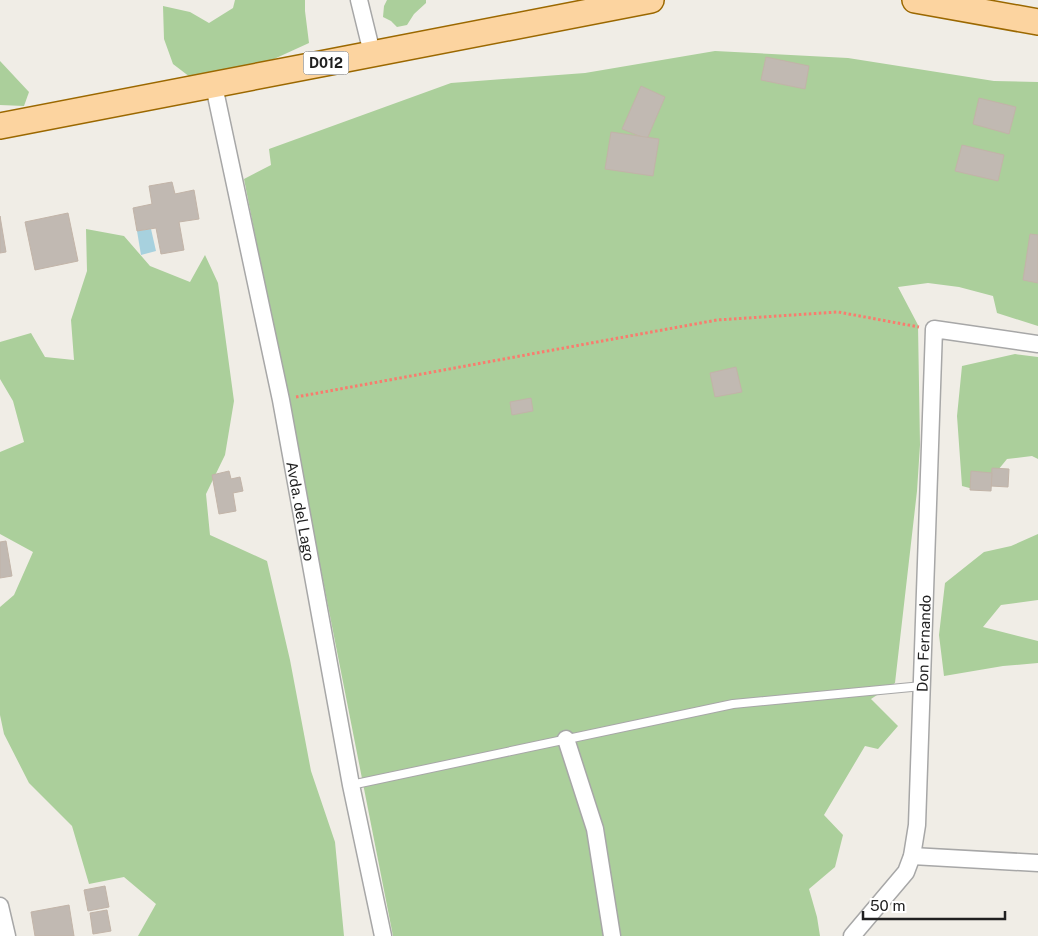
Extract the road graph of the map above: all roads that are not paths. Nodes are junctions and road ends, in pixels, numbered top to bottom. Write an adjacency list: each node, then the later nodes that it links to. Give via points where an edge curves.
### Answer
1 (359, 0): 5 (street)
2 (651, 0): 5 (main road, D012)
3 (918, 0): 4 (main road)
4 (1038, 22)
5 (372, 53): 6 (main road, D012)
6 (214, 86): 7 (main road, D012); 11 (street, Avda. del Lago, via 281,400)
7 (0, 126)
8 (1038, 344): 9 (street, Don Fernando, via 934,329)
9 (923, 686): 10 (lane, via 733,704); 12 (street, Don Fernando, via 917,825)
10 (566, 739): 11 (lane); 17 (street, via 595,829)
11 (351, 785): 16 (street, Avda. del Lago)
12 (912, 856): 13 (street); 18 (street, Don Fernando, via 906,872)
13 (1038, 863)
14 (0, 906): 15 (street)
15 (7, 936)
16 (383, 936)
17 (612, 936)
18 (852, 936)

